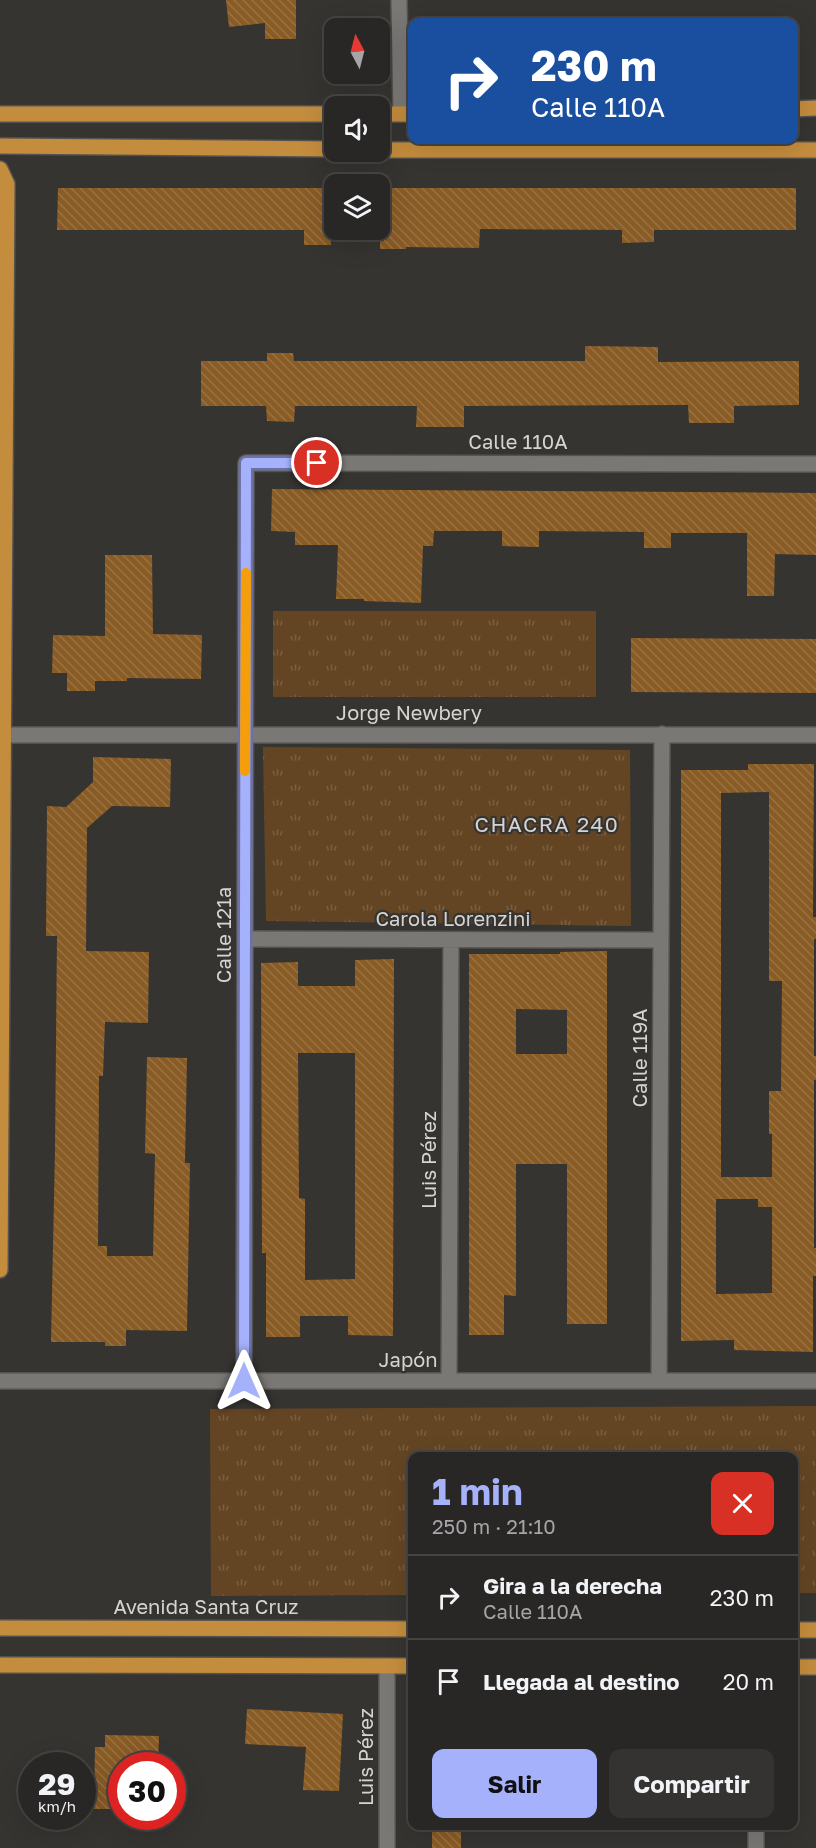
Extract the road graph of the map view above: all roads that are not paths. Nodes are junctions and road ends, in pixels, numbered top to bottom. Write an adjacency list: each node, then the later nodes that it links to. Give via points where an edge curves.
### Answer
1 (399, 0): 7 (street)
2 (816, 108): 3 (main road)
3 (798, 109)
4 (0, 114): 5 (main road)
5 (324, 114)
6 (390, 114): 7 (main road)
7 (407, 114)
8 (0, 146): 9 (main road)
9 (324, 149)
10 (390, 150): 11 (main road)
11 (816, 150)
12 (0, 169): 17 (main road, via 7,184)
13 (816, 464): 14 (street, Calle 110A, via 246,463)
14 (246, 489): 15 (street, Calle 121a)
15 (246, 734): 16 (street, Jorge Newbery); 17 (street, Jorge Newbery); 19 (street, Calle 121a)
16 (662, 734): 18 (street, Jorge Newbery); 21 (street, Calle 119A)
17 (3, 735): 22 (main road)
18 (816, 735)
19 (245, 939): 20 (street, Carola Lorenzini); 24 (street, Calle 121a)
20 (451, 940): 21 (street, Carola Lorenzini); 25 (street, Luis Pérez)
21 (661, 940): 26 (street, Calle 119A)
22 (0, 1270)
23 (0, 1381): 24 (street, Japón)
24 (244, 1381): 25 (street, Japón)
25 (449, 1381): 26 (street, Japón)
26 (659, 1381): 27 (street, Japón)
27 (816, 1381)
28 (0, 1628): 29 (main road, Avenida Santa Cruz)
29 (408, 1629)
30 (798, 1630): 31 (main road)
31 (816, 1630)
32 (0, 1665): 33 (main road)
33 (387, 1666): 34 (main road); 38 (street, Luis Pérez)
34 (408, 1666)
35 (798, 1667): 36 (main road)
36 (816, 1667)
37 (756, 1830): 39 (street)
38 (387, 1848)
39 (756, 1848)

